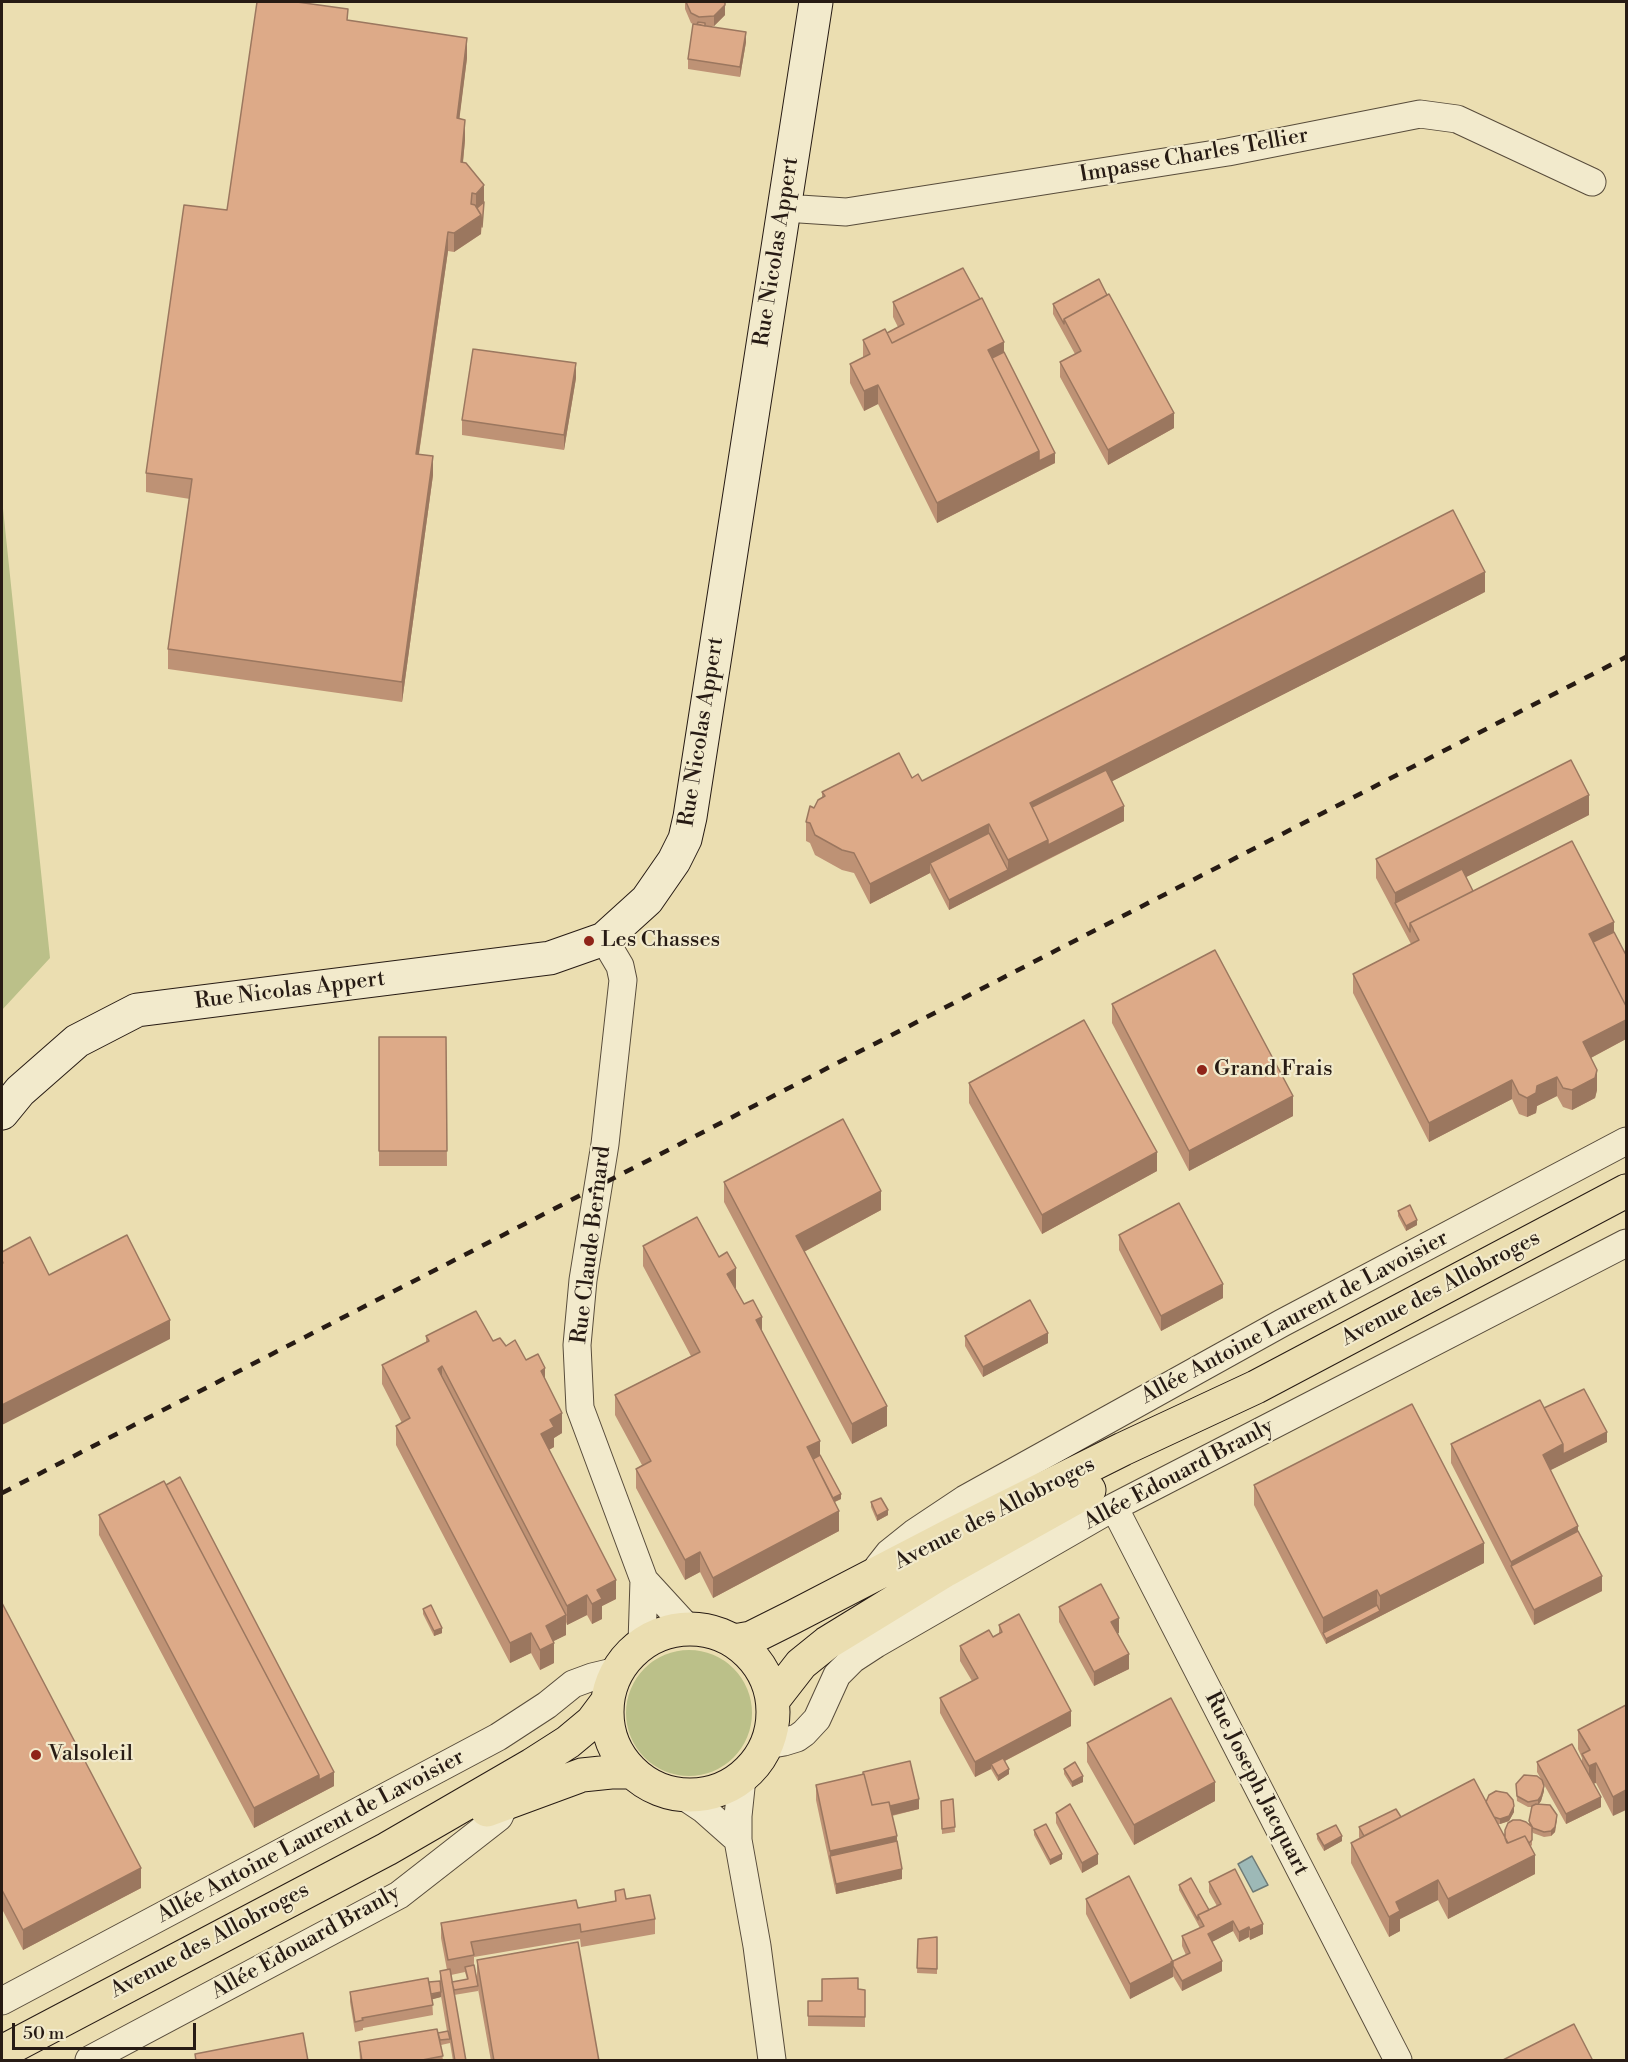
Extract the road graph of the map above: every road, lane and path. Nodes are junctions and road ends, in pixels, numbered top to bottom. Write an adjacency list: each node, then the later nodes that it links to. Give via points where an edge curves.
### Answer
1 (816, 2): 3 (street, Rue Nicolas Appert)
2 (1592, 182): 3 (street, Impasse Charles Tellier, via 1457,119 1420,114 1228,152 846,212)
3 (784, 206): 4 (street, Rue Nicolas Appert, via 685,839 647,900)
4 (604, 939): 5 (street, Rue Nicolas Appert, via 550,958 137,1011 77,1041 20,1091); 13 (street, Rue Claude Bernard, via 620,966 623,980 602,1165 583,1280 577,1345 580,1408)
5 (2, 1113)
6 (1626, 1141): 10 (street, Allée Antoine Laurent de Lavoisier, via 1282,1323)
7 (1626, 1191): 9 (main road, Avenue des Allobroges)
8 (1626, 1243): 11 (street, Allée Edouard Branly)
9 (1256, 1387): 12 (main road, Avenue des Allobroges); 15 (main road, Avenue des Allobroges, via 1135,1464)
10 (964, 1499): 12 (street); 14 (street, Allée Antoine Laurent de Lavoisier, via 889,1553)
11 (1114, 1508): 22 (street, Allée Edouard Branly, via 854,1659 837,1675 817,1719 804,1733); 33 (street, Rue Joseph Jacquart)
12 (953, 1534): 14 (main road, Avenue des Allobroges); 15 (street, via 941,1560 906,1583)
13 (644, 1580): 16 (street, Rue Claude Bernard); 18 (street, Rue Claude Bernard)
14 (868, 1580): 17 (main road, Avenue des Allobroges, via 751,1638)
15 (870, 1617): 20 (main road, Avenue des Allobroges, via 801,1664)
16 (688, 1628): 17 (main road, via 712,1631); 18 (main road)
17 (734, 1641): 20 (main road, via 753,1656 766,1677)
18 (642, 1643): 19 (main road)
19 (617, 1671): 21 (main road); 29 (street, Allée Antoine Laurent de Lavoisier, via 573,1684 498,1737)
20 (773, 1700): 22 (main road, via 773,1723)
21 (607, 1702): 23 (main road, via 611,1740); 28 (main road, Avenue des Allobroges, via 592,1722 568,1742)
22 (767, 1745): 24 (main road)
23 (632, 1772): 25 (main road, via 663,1791); 26 (main road, Avenue des Allobroges, via 582,1775)
24 (742, 1778): 25 (main road, via 703,1794); 27 (street)
25 (682, 1795): 27 (street)
26 (505, 1804): 28 (main road, Avenue des Allobroges); 31 (street, Allée Edouard Branly, via 499,1817 399,1895)
27 (738, 1840): 32 (street)
28 (387, 1849): 30 (main road, Avenue des Allobroges)
29 (2, 2001)
30 (2, 2052)
31 (89, 2061)
32 (772, 2061)
33 (1398, 2061)

